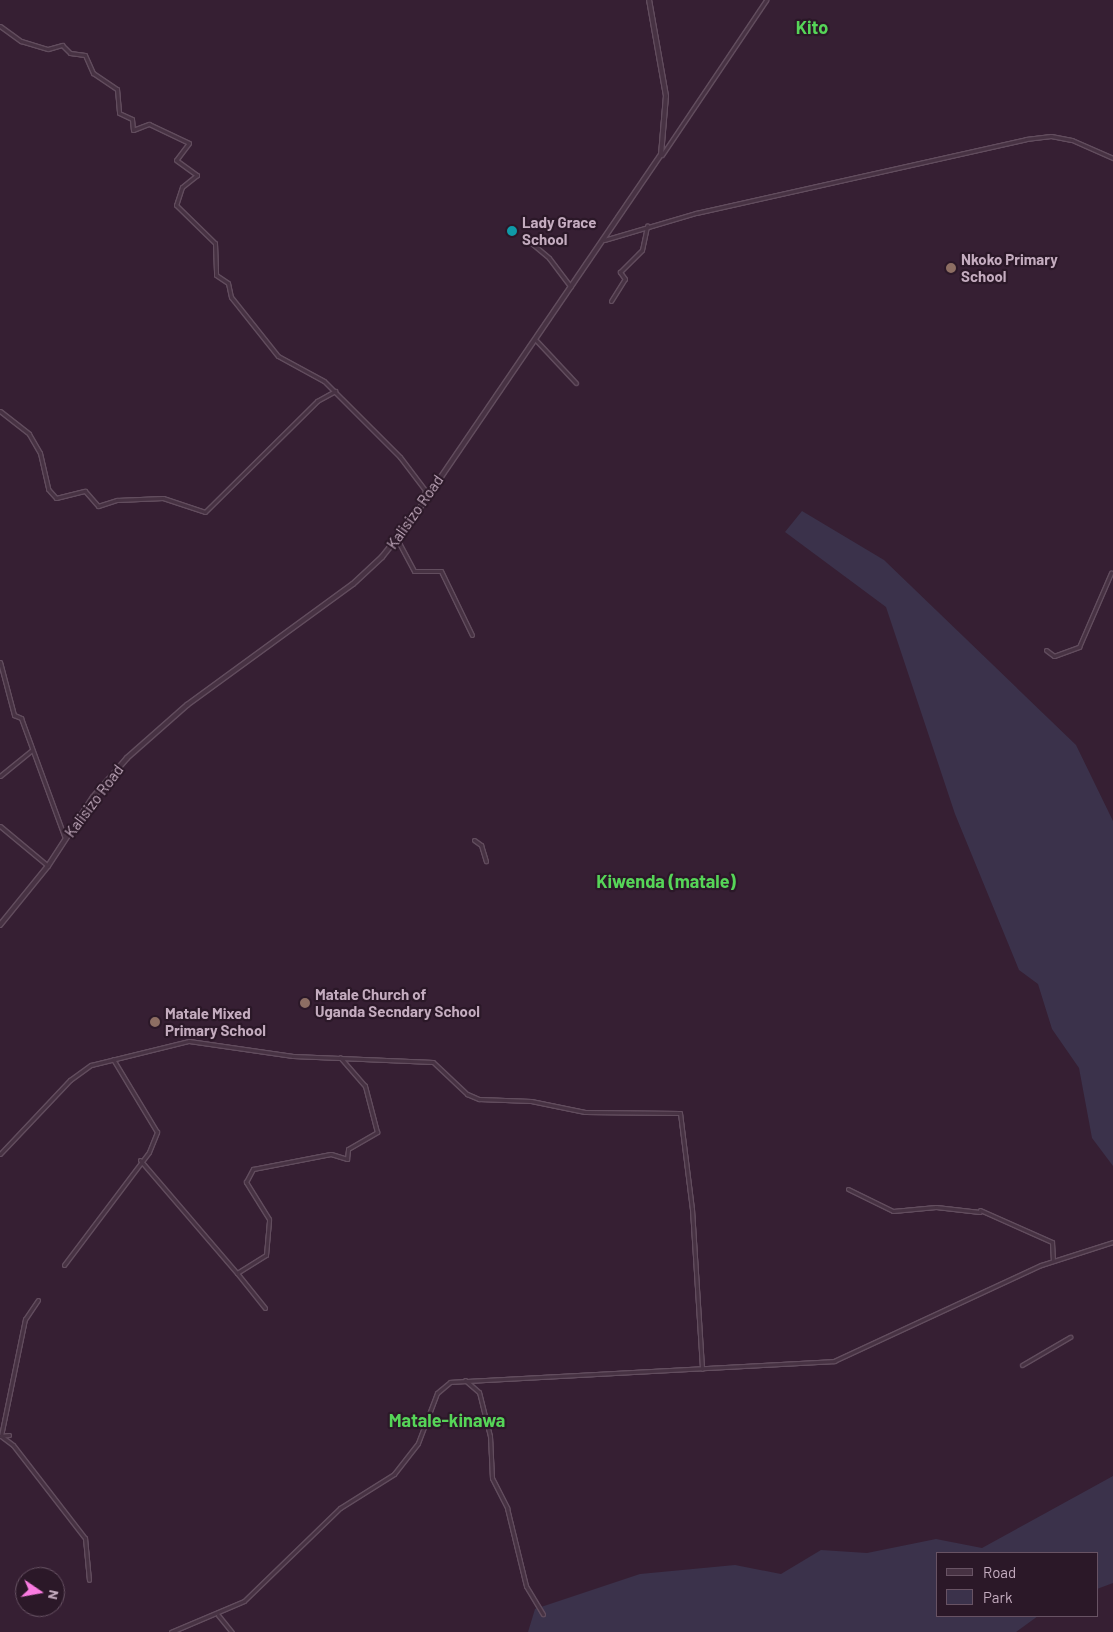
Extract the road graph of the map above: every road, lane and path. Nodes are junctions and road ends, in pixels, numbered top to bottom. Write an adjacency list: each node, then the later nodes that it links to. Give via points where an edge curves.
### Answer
1 (649, 0): 4 (street, Kalisizo Road, via 666,96)
2 (766, 0): 4 (street)
3 (0, 26): 15 (street, via 21,41 48,50 62,45 70,53 85,55 93,73 117,89 119,113 132,118 133,130 150,124 189,144 176,160 197,175 182,188 176,205 215,243 216,274 228,283 232,297 278,356)
4 (661, 155): 7 (street, Kalisizo Road)
5 (1113, 158): 6 (street, via 1072,140 1051,136 1026,139)
6 (647, 226): 8 (street); 12 (street, via 642,250 620,272 625,279)
7 (612, 229): 8 (street); 10 (street, Kalisizo Road)
8 (619, 233): 10 (street)
9 (523, 236): 11 (street, via 549,258)
10 (604, 240): 11 (street, Kalisizo Road)
11 (571, 288): 13 (street, Kalisizo Road)
12 (611, 301)
13 (535, 339): 14 (street); 17 (street, Kalisizo Road)
14 (576, 384)
15 (335, 391): 16 (street, via 317,401 205,512 163,498 117,500 98,506 84,491 56,498 29,434); 17 (street, via 400,457 426,490)
16 (0, 411)
17 (423, 503): 18 (street, Kalisizo Road)
18 (397, 539): 20 (street, via 414,571 441,571); 26 (street, Kalisizo Road, via 353,584 155,733 104,783)
19 (1113, 577): 21 (street, via 1111,573 1079,647 1054,656)
20 (472, 635)
21 (1046, 650)
22 (0, 662): 23 (street, via 14,715 21,718)
23 (32, 750): 24 (street); 26 (street)
24 (0, 776)
25 (0, 826): 29 (street)
26 (64, 838): 29 (street, Kalisizo Road)
27 (474, 840): 28 (street, via 482,845)
28 (486, 861)
29 (48, 866): 30 (street, Kalisizo Road)
30 (0, 925)
31 (340, 1057): 32 (street, via 293,1056 190,1041); 39 (street, via 354,1078 365,1086 377,1132 348,1149 347,1158 331,1154 253,1169 246,1182 269,1219 266,1255); 44 (street, via 433,1062 467,1094 480,1099 531,1101 585,1112 682,1114)
32 (113, 1059): 33 (street, via 91,1065 70,1080); 34 (street, via 157,1132 149,1152)
33 (0, 1154)
34 (140, 1160): 38 (street); 39 (street)
35 (848, 1189): 37 (street, via 892,1211 936,1207 980,1211 1052,1242)
36 (1113, 1242): 37 (street)
37 (1053, 1260): 44 (street, via 834,1361)
38 (64, 1265)
39 (237, 1273): 41 (street)
40 (38, 1300): 47 (street, via 25,1319)
41 (265, 1308)
42 (1070, 1337): 43 (street)
43 (1022, 1364)
44 (702, 1369): 45 (street)
45 (462, 1379): 49 (street, via 479,1392 490,1436 492,1478 507,1508 526,1586); 50 (street, via 437,1393 418,1443 394,1474 350,1499 244,1601)
46 (9, 1435): 47 (street)
47 (0, 1436): 48 (street, via 13,1445 85,1538)
48 (89, 1580)
49 (543, 1614)
50 (218, 1615): 51 (street); 52 (street)
51 (172, 1632)
52 (232, 1632)

